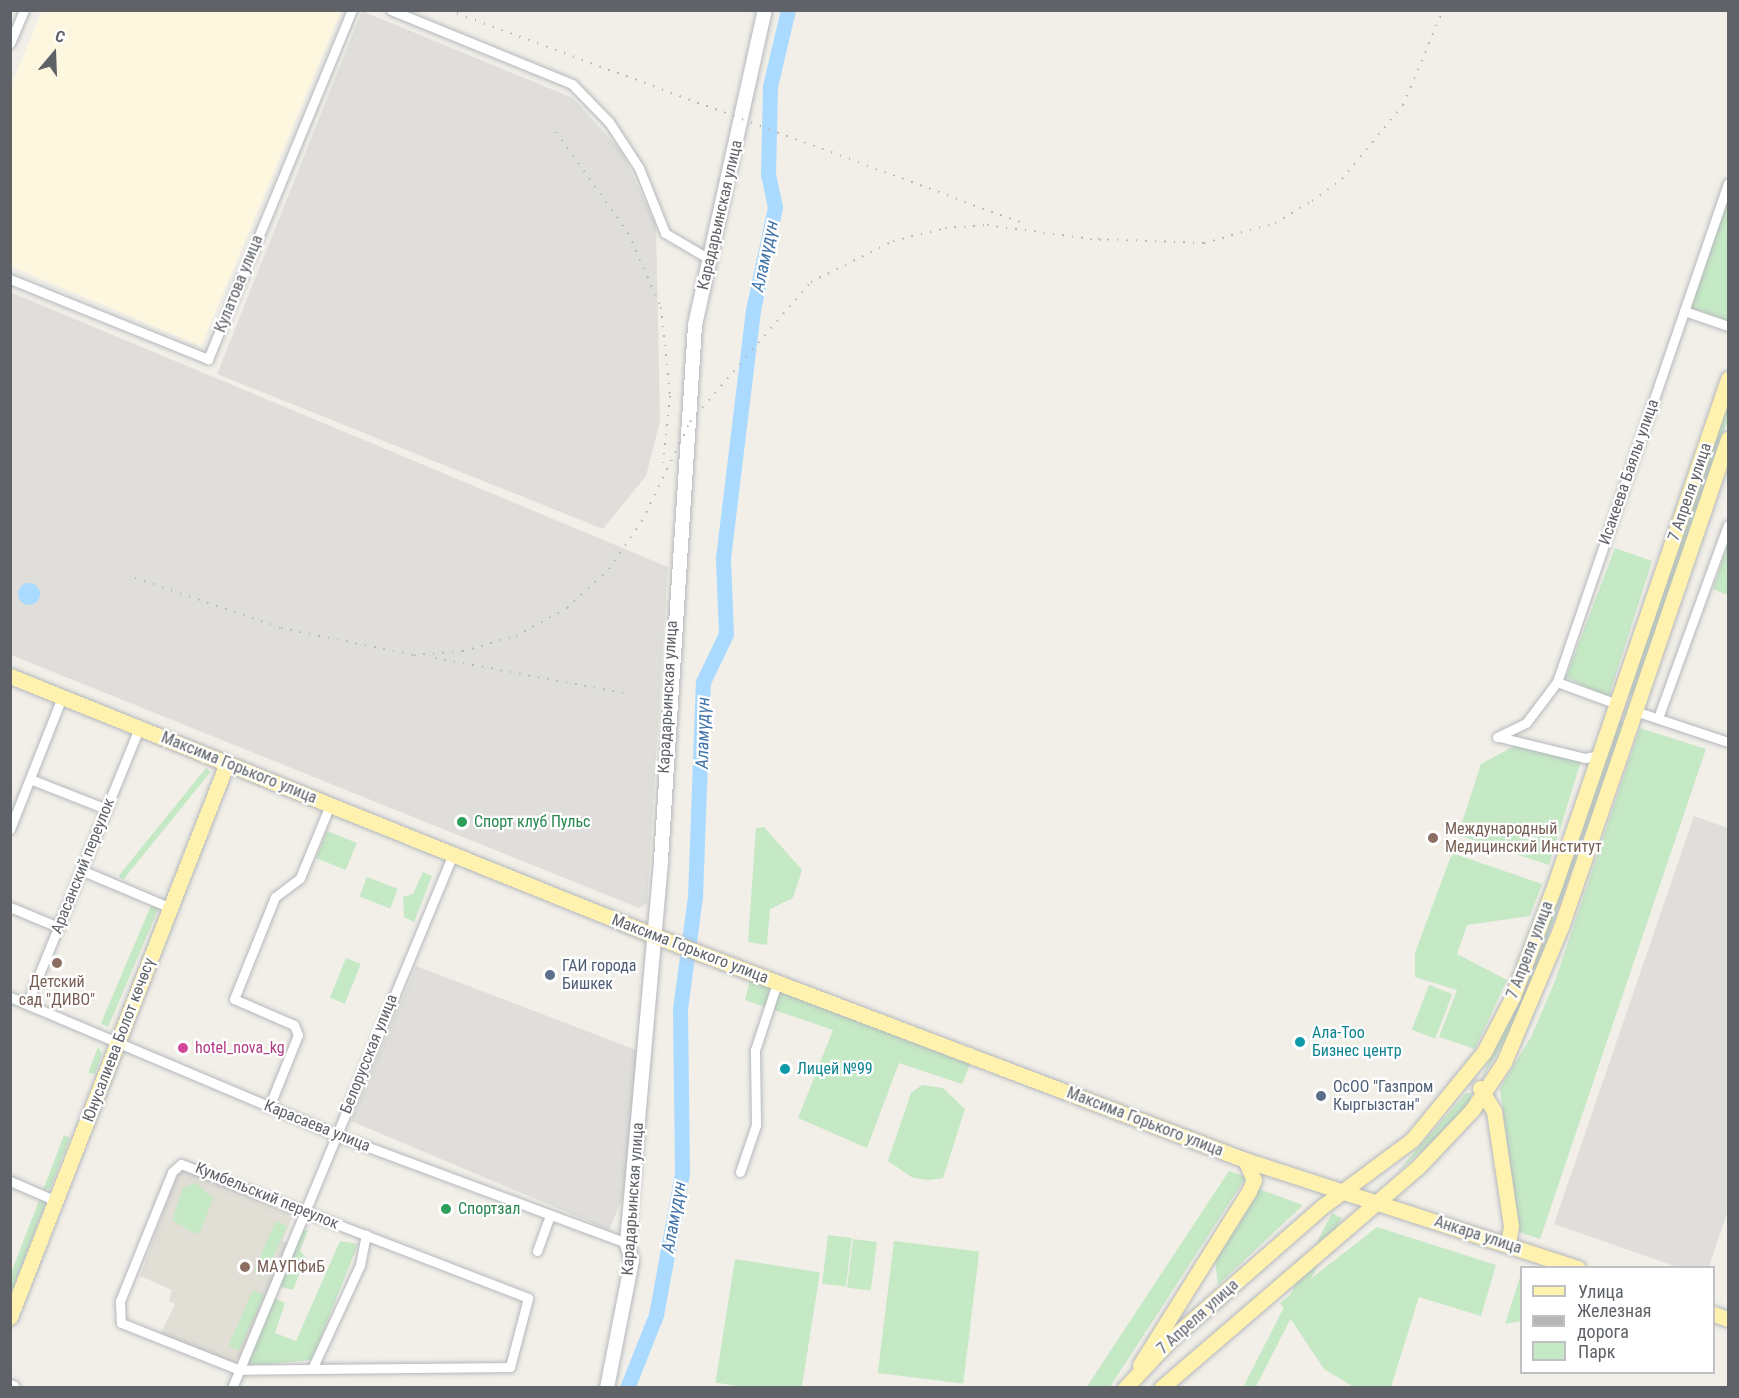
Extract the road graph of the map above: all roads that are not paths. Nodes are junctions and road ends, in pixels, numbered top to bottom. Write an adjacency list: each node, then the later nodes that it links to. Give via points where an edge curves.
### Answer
1 (24, 10): 5 (street)
2 (352, 10): 8 (street, Кулатова улица, via 208,359)
3 (391, 10): 7 (street, via 572,84 609,122 639,168 665,233)
4 (765, 10): 7 (street, Карадарьинская улица)
5 (10, 43)
6 (1728, 183): 9 (street, Исакеева Баялы улица)
7 (709, 259): 33 (street, Карадарьинская улица, via 695,326)
8 (10, 279)
9 (1684, 311): 10 (street); 15 (street, Исакеева Баялы улица)
10 (1728, 326)
11 (1728, 379): 17 (main road, 7 Апреля улица)
12 (1728, 439): 18 (main road, 7 Апреля улица)
13 (1728, 525): 19 (street)
14 (10, 676): 16 (main road, Максима Горького улица)
15 (1557, 682): 17 (street); 22 (street, Исакеева Баялы улица, via 1526,723 1497,736 1585,758)
16 (62, 697): 20 (main road, Максима Горького улица); 24 (street)
17 (1617, 704): 18 (main road); 22 (main road, 7 Апреля улица)
18 (1635, 711): 19 (street); 39 (main road, 7 Апреля улица, via 1539,988)
19 (1658, 718): 21 (street)
20 (139, 728): 23 (main road, Максима Горького улица); 26 (street, Арасанский переулок)
21 (1728, 742)
22 (1599, 755): 38 (main road, 7 Апреля улица, via 1513,996)
23 (227, 763): 25 (main road, Максима Горького улица); 31 (main road, Юнусалиева Болот көчөсү)
24 (30, 778): 26 (street); 27 (street)
25 (330, 805): 28 (main road, Максима Горького улица); 40 (street, via 300,878 274,897 234,999 294,1025 298,1035)
26 (106, 809): 29 (street, Арасанский переулок)
27 (10, 829)
28 (453, 854): 33 (main road, Максима Горького улица); 41 (street, Белорусская улица)
29 (81, 870): 31 (street); 32 (street, Арасанский переулок)
30 (10, 907): 32 (street)
31 (171, 908): 37 (main road, Юнусалиева Болот көчөсү)
32 (58, 927): 36 (street, Арасанский переулок)
33 (652, 934): 34 (main road, Максима Горького улица); 51 (street, Карадарьинская улица)
34 (777, 982): 42 (main road, Максима Горького улица); 43 (street, via 755,1050 756,1125)
35 (10, 997): 36 (street, Карасаева улица)
36 (27, 1004): 37 (street, Карасаева улица)
37 (118, 1042): 40 (street, Карасаева улица); 46 (main road, Юнусалиева Болот көчөсү)
38 (1467, 1077): 39 (main road); 45 (main road, 7 Апреля улица, via 1412,1140)
39 (1485, 1092): 47 (main road, 7 Апреля улица, via 1437,1149); 52 (main road, via 1494,1111 1511,1226)
40 (269, 1107): 41 (street, Карасаева улица)
41 (336, 1135): 48 (street, Белорусская улица); 49 (street, Карасаева улица)
42 (1245, 1160): 45 (main road, Максима Горького улица); 58 (main road, via 1254,1180 1249,1191 1149,1345)
43 (740, 1172)
44 (10, 1181): 46 (street)
45 (1345, 1194): 47 (main road, Максима Горького улица); 58 (main road, 7 Апреля улица, via 1323,1206)
46 (56, 1201): 55 (main road, Юнусалиева Болот көчөсү)
47 (1377, 1204): 52 (main road, Анкара улица); 63 (main road, 7 Апреля улица)
48 (303, 1211): 50 (street, Кумбельский переулок); 57 (street, Белорусская улица); 57 (street, Кумбельский переулок, via 181,1164 172,1172 120,1301 121,1323)
49 (550, 1216): 51 (street, Карасаева улица); 53 (street)
50 (366, 1235): 56 (street, via 360,1265); 56 (street, Кумбельский переулок, via 528,1298 510,1367)
51 (627, 1243): 60 (street, Карадарьинская улица, via 632,1261)
52 (1508, 1244): 54 (main road, Анкара улица)
53 (537, 1251)
54 (1572, 1266)
55 (10, 1317)
56 (312, 1369): 57 (street, Кумбельский переулок)
57 (240, 1370): 59 (street, Белорусская улица)
58 (1137, 1374): 61 (main road, 7 Апреля улица); 62 (main road)
59 (232, 1388)
60 (607, 1388)
61 (1125, 1388)
62 (1156, 1388)
63 (1161, 1388)

